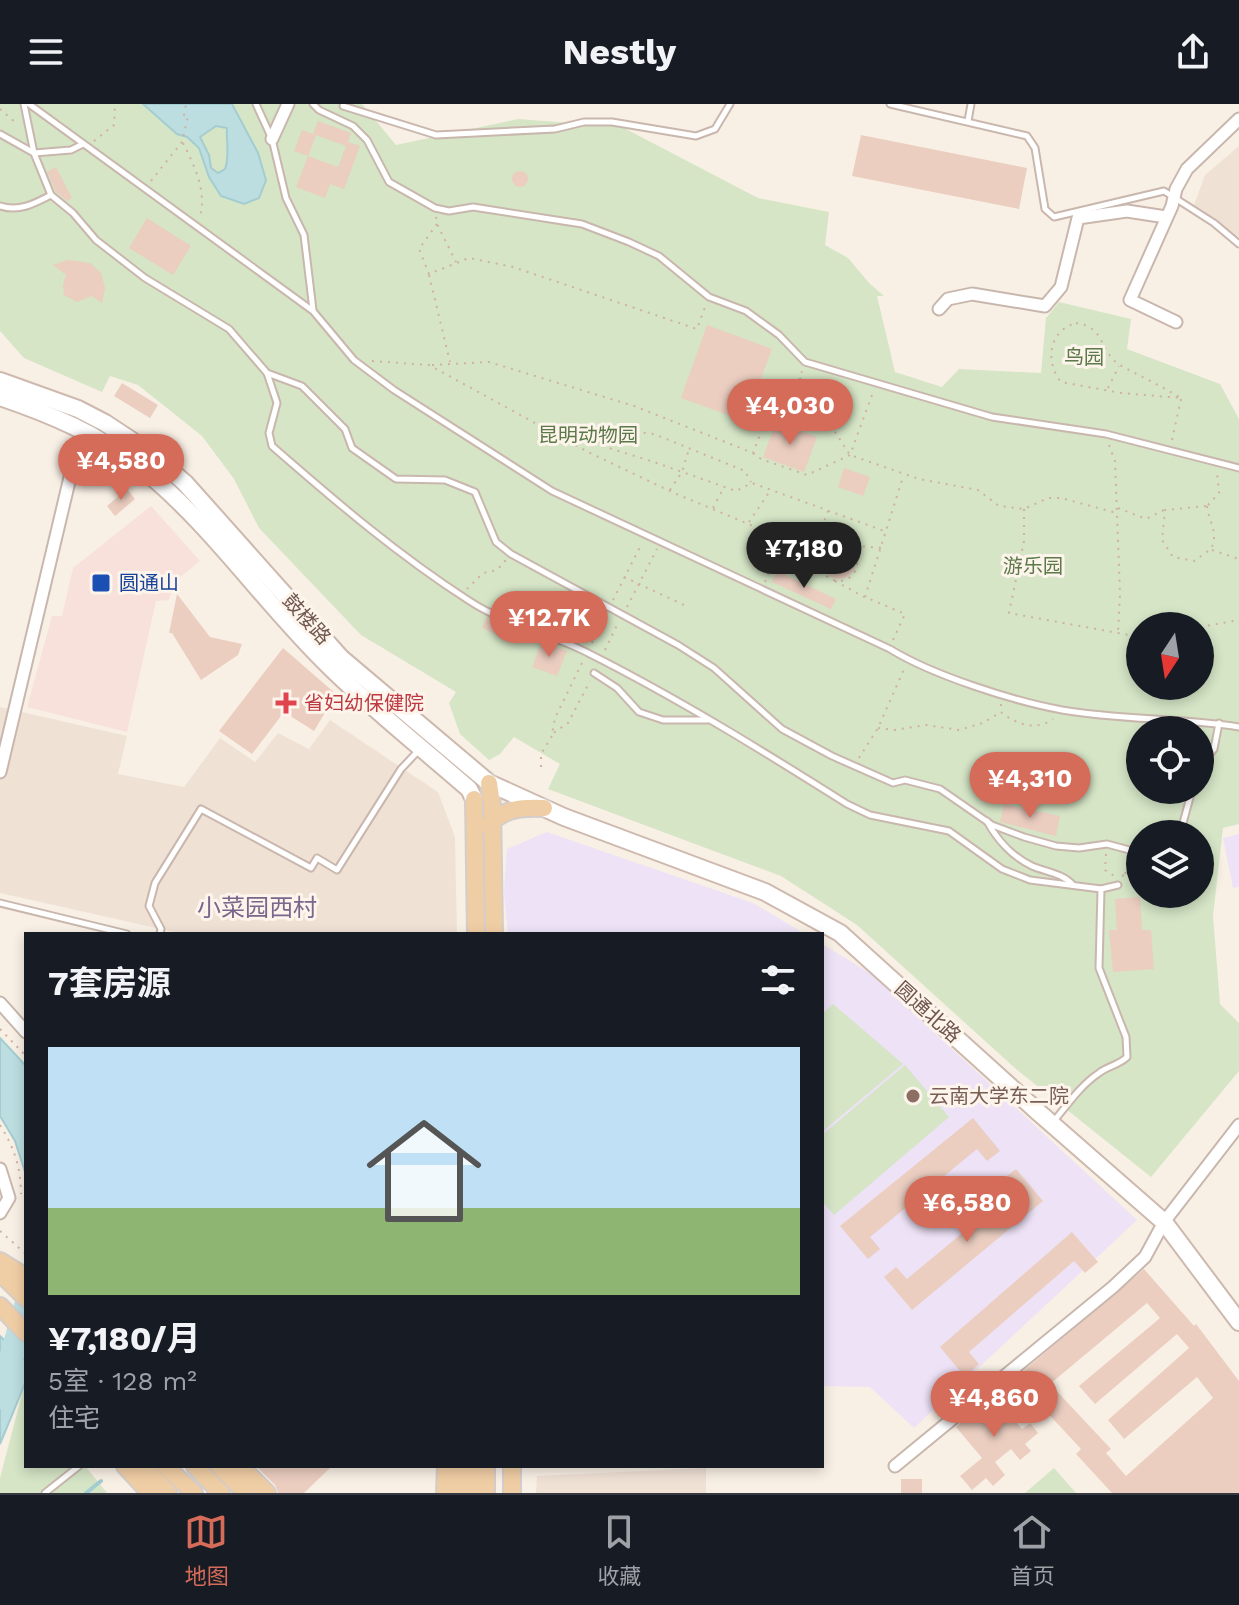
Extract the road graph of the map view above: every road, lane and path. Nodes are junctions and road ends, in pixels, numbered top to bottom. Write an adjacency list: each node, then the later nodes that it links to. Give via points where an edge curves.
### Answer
1 (26, 104): 14 (lane); 18 (lane)
2 (115, 104): 18 (path, via 114,125)
3 (183, 104): 17 (path, via 188,116)
4 (256, 104): 16 (lane)
5 (288, 104): 16 (street)
6 (313, 104): 24 (lane, via 367,140 389,182)
7 (730, 104): 10 (lane, via 715,129 696,136 612,122 436,135)
8 (890, 104): 13 (lane)
9 (971, 104): 13 (lane)
10 (343, 106)
11 (0, 109): 14 (path)
12 (1239, 119): 22 (street, via 1187,169)
13 (968, 121): 22 (lane, via 1027,136 1035,148 1045,209 1054,217 1164,191)
14 (30, 131): 19 (lane)
15 (0, 134): 19 (lane)
16 (272, 139): 33 (lane, via 286,198 304,235)
17 (182, 142): 20 (path); 27 (path, via 204,203)
18 (83, 144): 19 (lane); 20 (lane)
19 (34, 153): 21 (lane)
20 (145, 188): 27 (lane)
21 (51, 195): 23 (lane, via 32,205); 40 (lane, via 145,278 229,329)
22 (1174, 196): 25 (street); 28 (lane)
23 (0, 206)
24 (435, 208): 26 (path); 31 (lane, via 473,207 582,224 659,256)
25 (1166, 217): 32 (street, via 1127,211 1078,218 1061,287 1045,306 972,294 948,299); 34 (street, via 1130,300)
26 (437, 224): 29 (path); 30 (path, via 419,249)
27 (198, 226): 33 (lane)
28 (1239, 244)
29 (457, 263): 30 (path); 31 (path, via 469,258 513,267 697,329)
30 (429, 274): 36 (path)
31 (709, 297): 37 (lane, via 746,311)
32 (939, 309)
33 (313, 311): 35 (lane)
34 (1176, 322)
35 (354, 360): 39 (path); 72 (lane, via 552,491)
36 (451, 362): 39 (path); 53 (path, via 489,362 634,406)
37 (805, 362): 41 (path); 43 (lane)
38 (1120, 364): 44 (path); 44 (path, via 1096,331 1084,324 1064,328 1052,344 1051,366 1061,382); 46 (path)
39 (429, 365): 47 (path)
40 (267, 373): 79 (lane, via 302,386 345,429 352,448 396,479 445,480 475,492 496,542); 86 (lane, via 277,403 269,433 272,446 385,542)
41 (800, 378): 53 (path, via 767,416); 54 (path)
42 (0, 381): 113 (main road, 鼓楼路, via 78,409 149,452 185,483 341,658)
43 (876, 383): 49 (lane, via 992,417); 54 (path)
44 (1107, 391): 46 (path)
45 (0, 397): 48 (main road, 鼓楼路)
46 (1181, 398): 52 (path)
47 (538, 426): 50 (path); 62 (path)
48 (85, 431): 108 (main road, 鼓楼路, via 139,466 174,498 331,668); 112 (street)
49 (1106, 434): 52 (lane); 64 (path, via 1115,461)
50 (598, 443): 51 (path, via 630,431); 57 (path)
51 (690, 447): 57 (path); 59 (path, via 745,471)
52 (1170, 451): 55 (lane)
53 (753, 453): 54 (path, via 807,475)
54 (850, 455): 58 (path)
55 (1216, 463): 56 (lane); 63 (path, via 1219,493)
56 (1239, 468)
57 (682, 472): 60 (path); 62 (path)
58 (904, 475): 66 (path, via 978,490 999,506); 71 (path)
59 (752, 483): 60 (path, via 736,491); 61 (path)
60 (724, 487): 65 (path)
61 (770, 490): 68 (path); 70 (path)
62 (670, 491): 65 (path)
63 (1207, 506): 67 (path); 77 (path, via 1215,536)
64 (1117, 508): 67 (path, via 1146,519); 69 (path)
65 (712, 509): 70 (path)
66 (1024, 509): 69 (path, via 1061,498); 93 (path, via 1024,541 1009,613)
67 (1165, 510): 77 (path, via 1162,540 1173,557 1194,561)
68 (828, 511): 71 (path); 78 (path)
69 (1117, 513): 93 (path)
70 (748, 524): 73 (path)
71 (887, 532): 76 (path)
72 (647, 533): 74 (lane); 82 (path)
73 (783, 539): 78 (path); 85 (path)
74 (662, 541): 84 (path); 85 (lane)
75 (842, 545): 76 (path); 80 (path); 83 (path, via 852,550 857,566 847,579)
76 (881, 548): 87 (path)
77 (1211, 549): 81 (path)
78 (812, 551): 80 (path)
79 (511, 554): 86 (path); 89 (lane)
80 (823, 555): 83 (path, via 823,571)
81 (1239, 559)
82 (624, 577): 84 (path); 89 (path)
83 (831, 579): 87 (path)
84 (638, 584): 88 (path); 90 (path)
85 (763, 589): 95 (lane)
86 (461, 595): 96 (lane, via 506,620)
87 (865, 597): 95 (path, via 905,614)
88 (684, 605)
89 (610, 606): 90 (lane); 96 (path)
90 (624, 613): 97 (path); 110 (lane, via 714,668 782,729)
91 (1239, 620): 92 (path)
92 (1214, 624)
93 (1118, 634): 94 (path)
94 (1126, 635)
95 (890, 649): 98 (lane)
96 (587, 652): 97 (lane); 107 (path)
97 (601, 659): 103 (lane)
98 (908, 660): 100 (lane); 106 (path)
99 (594, 673): 103 (lane, via 639,712 663,720); 107 (path, via 568,723)
100 (1001, 694): 101 (lane); 102 (path)
101 (1063, 710): 102 (path, via 1042,725 1027,725); 104 (lane)
102 (1001, 712): 106 (path, via 959,730 926,725)
103 (710, 720): 124 (lane, via 870,815 949,831 1016,876)
104 (1219, 723): 105 (lane); 109 (lane)
105 (1239, 727)
106 (878, 728): 110 (path)
107 (552, 734): 111 (path, via 541,754)
108 (421, 747): 114 (main road, 鼓楼路); 128 (lane, via 401,769 337,870 317,858 311,868 201,809 155,883 149,906)
109 (1214, 749)
110 (854, 766): 117 (lane, via 893,783 905,780 940,789)
111 (541, 767)
112 (0, 772)
113 (490, 791): 114 (main road, 圆通北路); 115 (main road, 圆通北路); 116 (main road)
114 (471, 794): 119 (main road)
115 (544, 808): 116 (main road, via 516,808); 135 (main road, 圆通北路, via 765,892 840,933)
116 (492, 821): 119 (main road); 130 (main road)
117 (986, 821): 118 (lane, via 1056,846); 124 (lane, via 1015,855)
118 (1107, 844): 120 (lane); 122 (path, via 1105,870 1118,878)
119 (476, 848): 129 (main road)
120 (1126, 848)
121 (1126, 871): 122 (path)
122 (1124, 875)
123 (1118, 885): 125 (lane)
124 (1073, 886): 125 (lane)
125 (1101, 889): 135 (lane, via 1099,968 1126,1037 1127,1057 1099,1072)
126 (0, 903): 127 (lane)
127 (119, 932)
128 (160, 932)
129 (476, 932)
130 (494, 932)
131 (0, 1003): 133 (street)
132 (0, 1029): 134 (path)
133 (24, 1030)
134 (24, 1054)
135 (1051, 1124): 139 (main road, 圆通北路)
136 (1239, 1125): 139 (street)
137 (0, 1169): 138 (street, via 9,1198)
138 (0, 1213)
139 (1164, 1222): 146 (main road, 圆通北路); 148 (street, via 1145,1257 1113,1287)
140 (0, 1231): 141 (path)
141 (24, 1252)
142 (2, 1266): 143 (main road); 144 (main road)
143 (24, 1276)
144 (24, 1295)
145 (0, 1306): 147 (main road)
146 (1239, 1322)
147 (24, 1331)
148 (895, 1466)
149 (76, 1468): 162 (lane)
150 (127, 1468): 163 (main road)
151 (145, 1468): 164 (main road)
152 (167, 1468): 165 (main road)
153 (197, 1468): 166 (main road)
154 (221, 1468): 167 (main road)
155 (242, 1468): 168 (main road)
156 (446, 1468): 169 (main road)
157 (460, 1468): 170 (main road)
158 (475, 1468): 171 (main road)
159 (486, 1468): 172 (main road)
160 (497, 1468): 173 (main road)
161 (512, 1468): 174 (main road)
162 (45, 1493)
163 (150, 1493)
164 (168, 1493)
165 (194, 1493)
166 (221, 1493)
167 (246, 1493)
168 (267, 1493)
169 (445, 1493)
170 (459, 1493)
171 (475, 1493)
172 (486, 1493)
173 (497, 1493)
174 (512, 1493)

